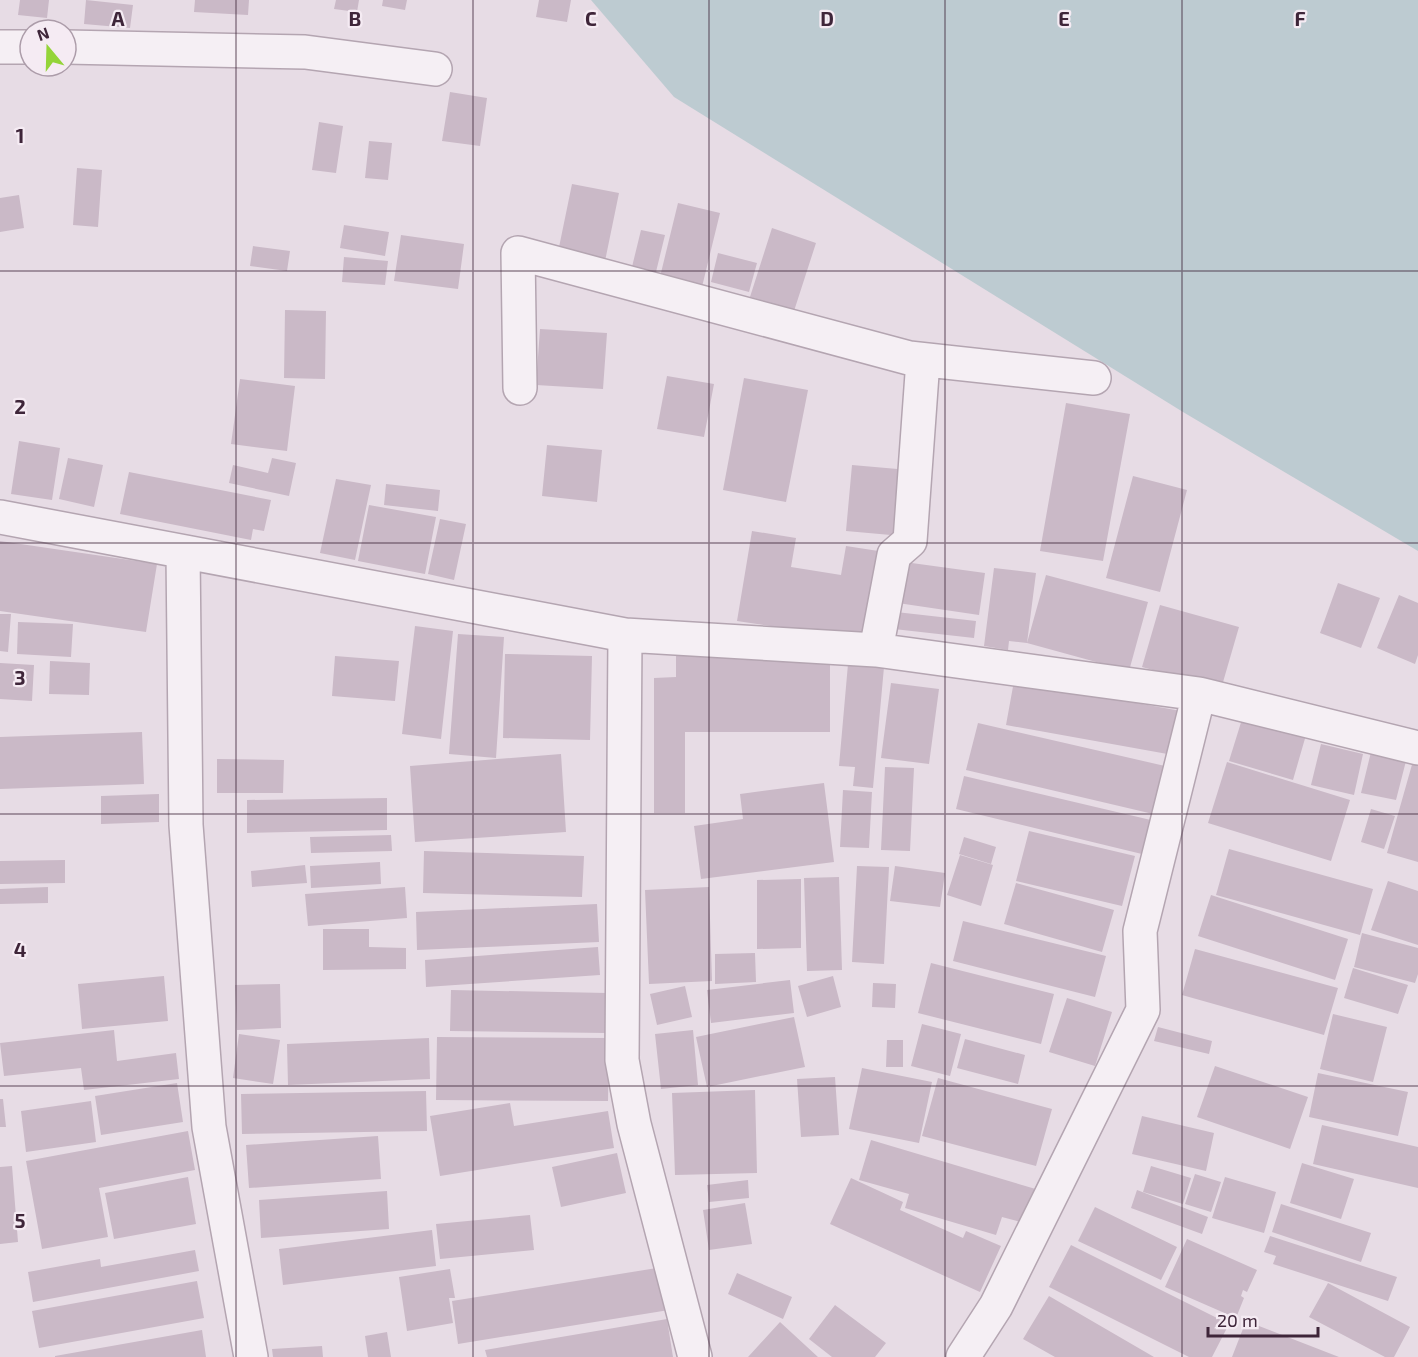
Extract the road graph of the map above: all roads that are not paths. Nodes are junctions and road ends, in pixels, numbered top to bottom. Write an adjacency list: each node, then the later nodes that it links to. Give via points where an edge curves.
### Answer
1 (0, 47): 2 (street)
2 (18, 47)
3 (78, 47): 4 (street, via 305,52)
4 (435, 69)
5 (923, 360): 6 (street); 7 (street, via 518,253); 11 (street, via 910,541 894,555)
6 (1094, 378)
7 (520, 388)
8 (0, 517): 9 (street)
9 (183, 553): 10 (street); 14 (street, via 186,825 209,1127)
10 (625, 635): 11 (street); 15 (street, via 622,1060 634,1124)
11 (876, 650): 12 (street)
12 (1199, 694): 13 (street); 16 (street, via 1140,931 1143,1010 996,1305)
13 (1418, 748)
14 (251, 1357)
15 (695, 1357)
16 (963, 1357)

